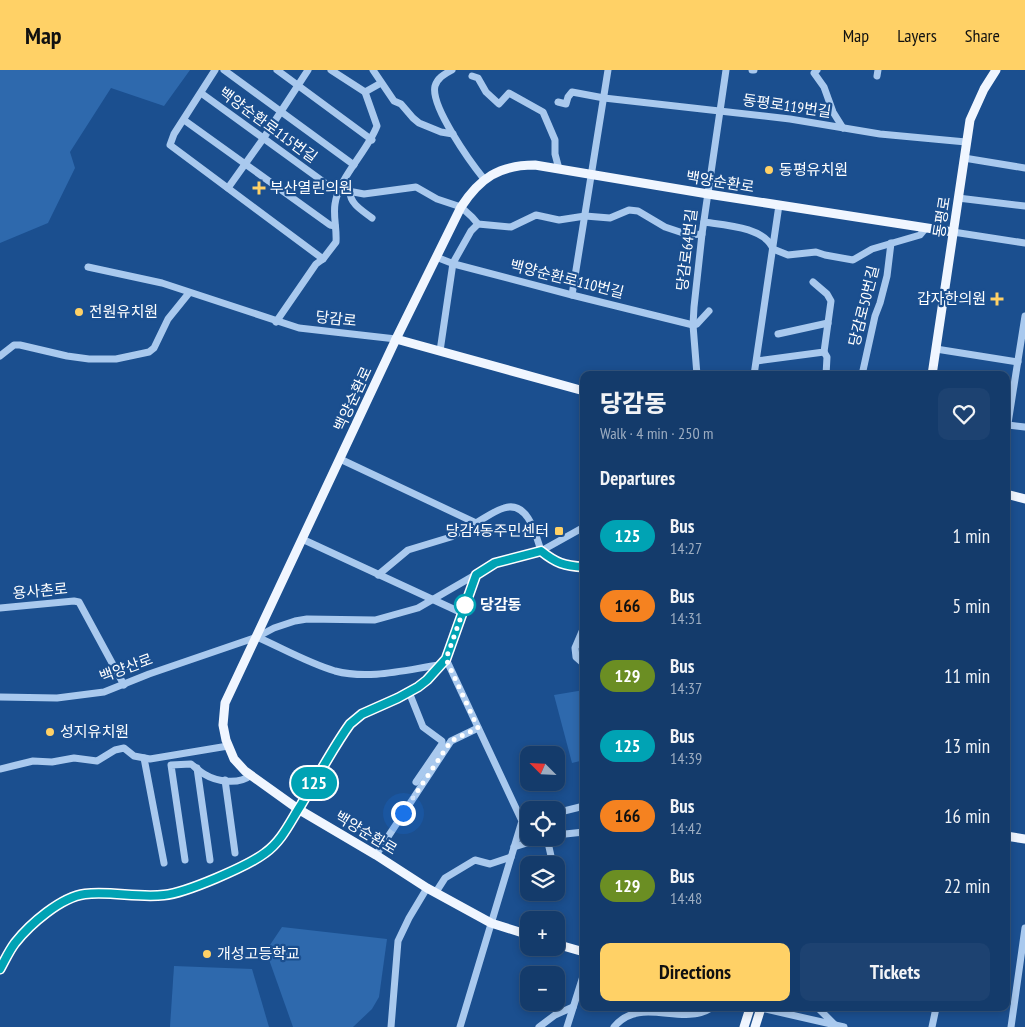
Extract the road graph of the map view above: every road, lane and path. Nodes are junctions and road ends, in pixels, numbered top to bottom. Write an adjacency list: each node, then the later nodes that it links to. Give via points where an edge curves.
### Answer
1 (215, 70): 16 (street)
2 (224, 70): 19 (street)
3 (277, 70): 14 (street)
4 (308, 70): 14 (street)
5 (331, 70): 15 (street)
6 (373, 70): 13 (street)
7 (452, 70): 23 (street, via 438,80 435,98)
8 (608, 70): 17 (street)
9 (726, 70): 20 (street, 당감로64번길)
10 (817, 70): 22 (street, via 814,73)
11 (996, 70): 26 (main road, 동평로, via 970,120)
12 (472, 76): 31 (street, via 478,78 486,92 499,104 509,93 543,112 556,140)
13 (381, 83): 15 (street); 23 (street, via 394,101 419,123)
14 (298, 85): 19 (street); 25 (street)
15 (365, 92): 25 (street, via 377,122)
16 (201, 93): 21 (street); 24 (street, 백양순환로115번길)
17 (604, 98): 18 (street, 동평로119번길, via 572,92 566,104); 20 (street, 동평로119번길); 32 (street)
18 (558, 102)
19 (281, 111): 24 (street); 29 (street)
20 (721, 111): 22 (street, 동평로119번길); 37 (street, 당감로64번길)
21 (184, 120): 28 (street); 34 (street, via 170,145)
22 (843, 128): 26 (street, 동평로119번길)
23 (453, 134): 33 (street)
24 (263, 139): 28 (street); 35 (street, 백양순환로115번길)
25 (372, 140): 29 (street)
26 (966, 142): 27 (main road, 동평로)
27 (964, 158): 30 (street); 38 (main road, 동평로)
28 (245, 164): 34 (street); 46 (street)
29 (354, 165): 35 (street)
30 (1025, 168)
31 (559, 169): 32 (main road, 백양순환로); 33 (main road, 백양순환로, via 518,166)
32 (593, 174): 37 (main road, 백양순환로); 42 (street)
33 (484, 179): 41 (main road, 백양순환로)
34 (228, 188): 54 (street)
35 (339, 190): 36 (street, 백양순환로115번길); 46 (street, via 334,205)
36 (350, 192): 41 (street, 백양순환로115번길, via 364,194 416,187 437,200); 43 (street, via 352,202)
37 (708, 194): 39 (main road, 백양순환로); 44 (street, 당감로64번길)
38 (958, 198): 40 (street); 48 (main road, 동평로)
39 (779, 205): 47 (main road, 백양순환로); 52 (street)
40 (1025, 206)
41 (460, 207): 45 (street); 53 (main road, 백양순환로)
42 (585, 216): 45 (street, via 559,220 536,215 511,227); 49 (street, via 610,218 629,210 638,211 689,236); 59 (street)
43 (372, 218)
44 (704, 222): 49 (street, 당감로64번길); 52 (street, via 750,230 761,235)
45 (478, 224): 55 (street)
46 (335, 226): 54 (street, via 336,242)
47 (925, 228): 48 (main road, 백양순환로); 50 (street, via 920,235)
48 (953, 232): 51 (street); 67 (main road, 동평로)
49 (702, 234): 64 (street, 당감로64번길)
50 (891, 243): 52 (street, via 853,260 816,252 788,255); 76 (street, 당감로50번길, via 887,276)
51 (1025, 243)
52 (773, 249): 71 (street)
53 (436, 256): 55 (street, 백양순환로110번길); 66 (main road, 백양순환로)
54 (323, 259): 62 (street, via 316,264)
55 (453, 263): 59 (street, 백양순환로110번길); 68 (street)
56 (88, 266): 58 (street, 당감로, via 162,282)
57 (813, 282): 63 (street, via 830,301)
58 (189, 292): 62 (street, 당감로); 70 (street, via 168,318 149,352 116,359 89,359 14,345)
59 (572, 296): 64 (street, 백양순환로110번길)
60 (709, 311): 64 (street)
61 (1025, 316): 72 (street)
62 (276, 322): 66 (street, 당감로, via 299,328)
63 (828, 323): 65 (street); 69 (street)
64 (693, 325): 73 (street, 당감로64번길)
65 (778, 334)
66 (396, 339): 68 (main road, 당감로); 82 (main road, 백양순환로)
67 (936, 349): 72 (street); 77 (main road, 동평로)
68 (440, 351): 78 (main road, 당감로)
69 (824, 352): 71 (street); 75 (street)
70 (0, 356)
71 (757, 361): 74 (street)
72 (1018, 362): 79 (street)
73 (697, 371)
74 (755, 371)
75 (826, 371)
76 (863, 371)
77 (933, 371)
78 (580, 390)
79 (1010, 411)
80 (1010, 423): 81 (street)
81 (1025, 427)
82 (340, 459): 85 (street); 87 (main road, 백양순환로)
83 (1010, 495): 84 (main road)
84 (1025, 499)
85 (476, 523): 88 (street, via 505,508 516,508 530,520); 90 (street, via 451,537 408,550)
86 (580, 529): 88 (street, 백양산로)
87 (302, 539): 90 (street); 96 (main road, 백양순환로)
88 (541, 551): 89 (street, via 557,563); 91 (street, 백양산로, via 495,563)
89 (580, 567)
90 (378, 574): 92 (street)
91 (476, 575): 92 (street, 백양산로); 94 (street)
92 (433, 600): 94 (street); 96 (street, 백양산로, via 418,608 375,620 295,621)
93 (0, 608): 100 (street, 용사촌로, via 79,602)
94 (462, 613): 97 (street)
95 (580, 635): 98 (street, via 575,654)
96 (257, 637): 99 (street, via 336,671 381,674); 100 (street, 백양산로); 104 (main road, 백양순환로, via 225,703 223,725)
97 (446, 659): 99 (street); 103 (street)
98 (580, 661)
99 (439, 665): 101 (street, via 427,680)
100 (124, 684): 102 (street, 백양산로, via 104,692 72,696)
101 (409, 692): 110 (street, via 424,727 442,741); 112 (street, via 362,714 350,724)
102 (0, 697)
103 (478, 728): 113 (street); 123 (street, via 451,741)
104 (228, 746): 105 (street); 108 (main road, 백양순환로, via 239,766)
105 (144, 758): 107 (street, via 134,756 124,748 97,760 33,761); 127 (street)
106 (197, 768): 109 (street, via 206,775); 125 (street, via 186,763 171,765); 126 (street)
107 (0, 769)
108 (251, 775): 109 (street, via 246,780); 112 (main road, 백양순환로)
109 (225, 780): 122 (street)
110 (416, 782)
111 (580, 807): 114 (street)
112 (298, 809): 123 (main road, 백양순환로); 134 (street, via 282,836 266,853 187,890 166,895 83,894 58,903 21,936)
113 (520, 810)
114 (565, 811)
115 (580, 832): 117 (street)
116 (520, 833): 121 (street)
117 (565, 834)
118 (1010, 837): 119 (main road)
119 (1025, 839)
120 (520, 846): 121 (street)
121 (514, 848): 124 (street)
122 (236, 853)
123 (376, 854): 128 (main road, 백양순환로)
124 (511, 857): 128 (street, via 490,864 475,860); 129 (street)
125 (185, 860)
126 (210, 860)
127 (164, 863)
128 (432, 890): 129 (main road, 백양순환로); 146 (street, via 409,918 398,942)
129 (491, 923): 131 (main road, 백양순환로); 147 (street)
130 (1025, 928): 155 (street)
131 (520, 932)
132 (565, 947): 133 (main road)
133 (580, 951)
134 (0, 969)
135 (580, 985): 136 (street)
136 (573, 1007): 148 (street); 149 (street)
137 (627, 1011): 144 (street)
138 (707, 1011): 144 (street, via 688,1019 644,1014)
139 (749, 1011): 151 (main road)
140 (760, 1011): 152 (main road)
141 (774, 1011): 145 (street)
142 (821, 1011): 145 (street)
143 (935, 1011): 154 (street)
144 (622, 1018): 150 (street)
145 (835, 1025): 153 (street)
146 (391, 1027)
147 (460, 1027)
148 (539, 1027)
149 (567, 1027)
150 (614, 1027)
151 (744, 1027)
152 (755, 1027)
153 (844, 1027)
154 (932, 1027)
155 (1011, 1027)

